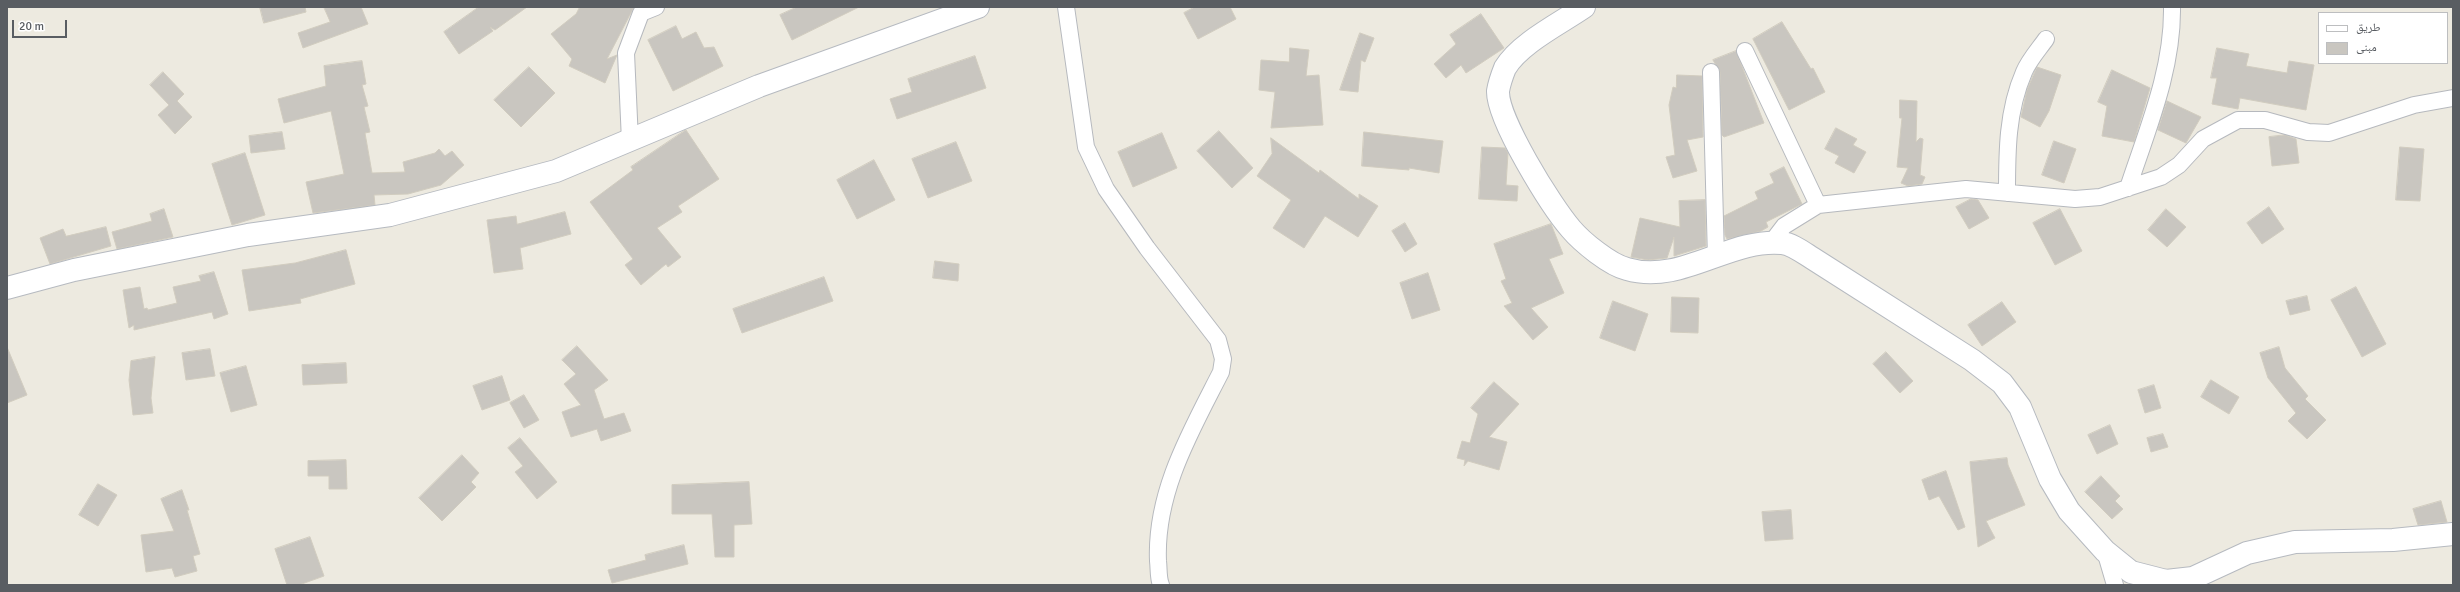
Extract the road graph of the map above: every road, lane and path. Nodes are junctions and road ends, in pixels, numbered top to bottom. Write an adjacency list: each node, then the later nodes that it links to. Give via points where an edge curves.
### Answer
1 (656, 7): 10 (street, via 642,13 626,53)
2 (978, 7): 10 (street, via 759,86)
3 (1066, 7): 19 (street, via 1086,147 1106,189 1218,340 1223,358 1221,372 1175,464 1162,511 1158,549)
4 (1584, 7): 15 (street, via 1525,46 1506,68 1498,91 1504,117 1523,156 1571,229 1596,251 1626,269 1658,273)
5 (2172, 7): 11 (street, via 2173,27 2163,82)
6 (2046, 39): 12 (street, via 2024,71 2014,98 2007,141)
7 (1745, 50): 13 (street)
8 (1711, 72): 15 (street)
9 (2453, 98): 11 (street, via 2414,105 2329,133 2308,132 2265,120 2238,120 2203,139 2179,165 2162,177)
10 (630, 141): 16 (street, via 556,171 390,215 248,235 74,270)
11 (2128, 188): 12 (street, via 2100,198 2075,199)
12 (2007, 193): 13 (street, via 1966,189)
13 (1818, 205): 14 (street, via 1784,226)
14 (1771, 243): 15 (street, via 1755,243); 18 (street, via 1784,243 1812,258 1972,360 2002,383 2020,407 2050,479 2069,511)
15 (1716, 258)
16 (7, 288)
17 (2453, 534): 18 (street, via 2393,540 2295,542 2247,553 2193,578 2166,581 2131,572)
18 (2105, 551): 20 (street); 21 (street)
19 (1161, 585)
20 (2115, 585)
21 (2134, 585)

